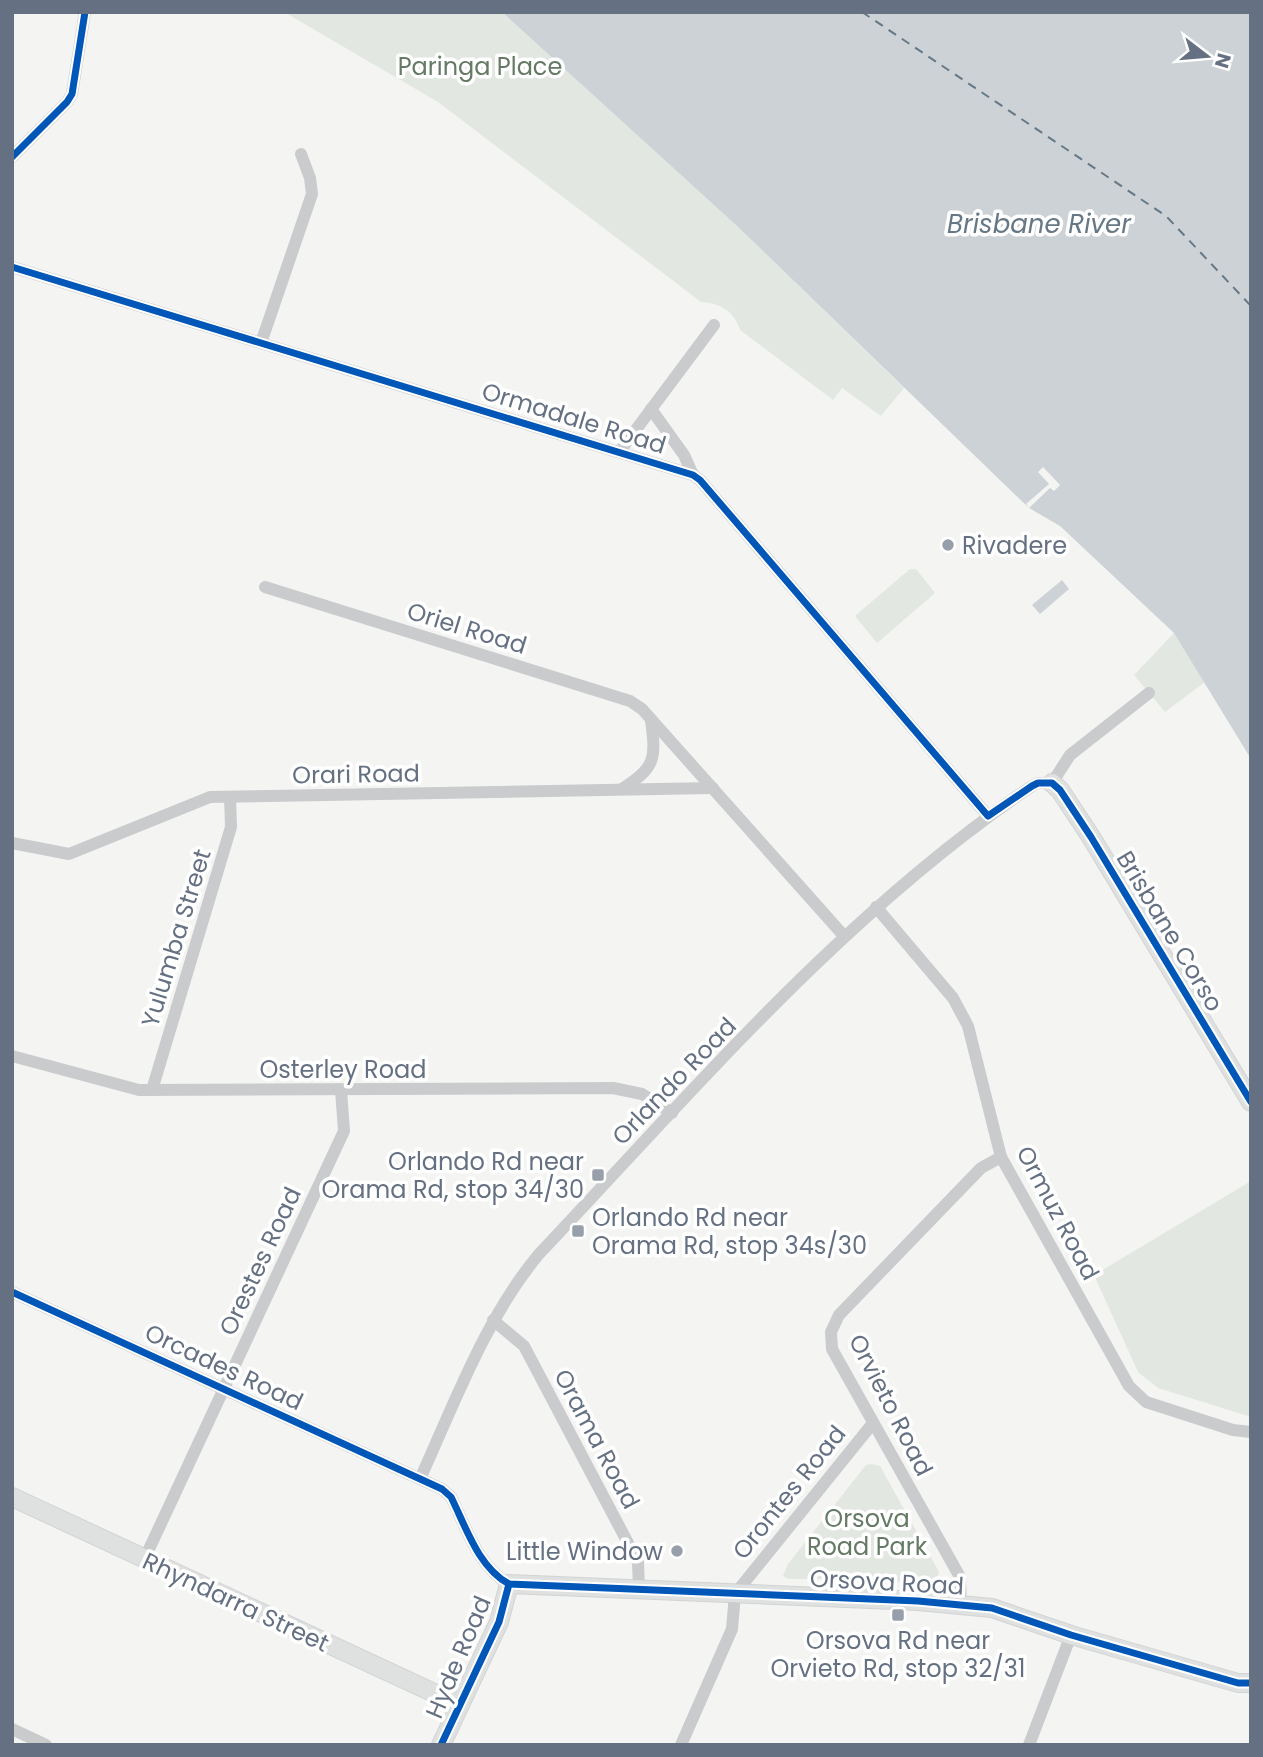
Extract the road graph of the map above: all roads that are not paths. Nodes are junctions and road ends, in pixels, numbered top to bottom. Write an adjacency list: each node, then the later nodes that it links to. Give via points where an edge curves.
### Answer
1 (85, 12): 3 (street, via 72,94)
2 (301, 154): 6 (street, via 312,194)
3 (12, 157)
4 (12, 267): 6 (street, Ormadale Road)
5 (714, 325): 7 (street)
6 (261, 343): 8 (street, Ormadale Road)
7 (651, 409): 8 (street); 9 (street, Ormadale Road, via 684,454)
8 (620, 451): 9 (street, Ormadale Road)
9 (693, 475): 17 (street, Ormadale Road)
10 (265, 587): 12 (street, Oriel Road, via 630,701)
11 (1149, 693): 13 (street, via 1070,755)
12 (651, 719): 14 (street, Oriel Road); 15 (street, via 652,761 643,775)
13 (1052, 783): 17 (street, Orlando Road, via 1032,786); 24 (street, Brisbane Corso, via 1091,837)
14 (713, 788): 15 (street, Orari Road); 20 (street, Oriel Road)
15 (622, 789): 16 (street, Orari Road)
16 (230, 797): 18 (street, Orari Road, via 210,797 69,854); 22 (street, Yulumba Street, via 231,827)
17 (988, 816): 19 (street, Orlando Road)
18 (12, 844)
19 (876, 907): 20 (street, Orlando Road); 26 (street, Ormuz Road, via 953,998 968,1026)
20 (844, 936): 25 (street, Orlando Road)
21 (12, 1056): 22 (street, Osterley Road)
22 (152, 1090): 23 (street, Osterley Road)
23 (341, 1090): 25 (street, Osterley Road, via 612,1088 642,1094); 29 (street, Orestes Road, via 344,1131)
24 (1251, 1102)
25 (672, 1113): 28 (street, Orlando Road, via 539,1254)
26 (1002, 1157): 30 (street, Orvieto Road, via 981,1168 839,1315 831,1332 832,1349); 31 (street, Ormuz Road, via 1129,1386 1146,1402)
27 (12, 1292): 29 (street, Orcades Road)
28 (493, 1320): 32 (street, Orlando Road); 36 (street, Orama Road, via 524,1346 638,1562)
29 (224, 1388): 32 (street, Orcades Road); 34 (street, Orestes Road)
30 (873, 1423): 37 (street, Orontes Road); 38 (street, Orvieto Road, via 960,1577)
31 (1251, 1432)
32 (420, 1479): 35 (street, via 451,1497 486,1566)
33 (12, 1497): 34 (street, Rhyndarra Street)
34 (144, 1560): 41 (street, Rhyndarra Street)
35 (509, 1584): 36 (street, Orsova Road); 41 (street, Hyde Road, via 499,1622)
36 (639, 1590): 37 (street, Orsova Road)
37 (736, 1594): 38 (street, Orsova Road); 45 (street, Orontes Road, via 732,1629)
38 (961, 1605): 39 (street, Orsova Road, via 992,1608)
39 (1071, 1635): 40 (street, Orsova Road); 46 (street)
40 (1251, 1683)
41 (460, 1705): 44 (street, Hyde Road)
42 (12, 1729): 43 (street)
43 (46, 1745)
44 (441, 1745)
45 (681, 1745)
46 (1029, 1745)

